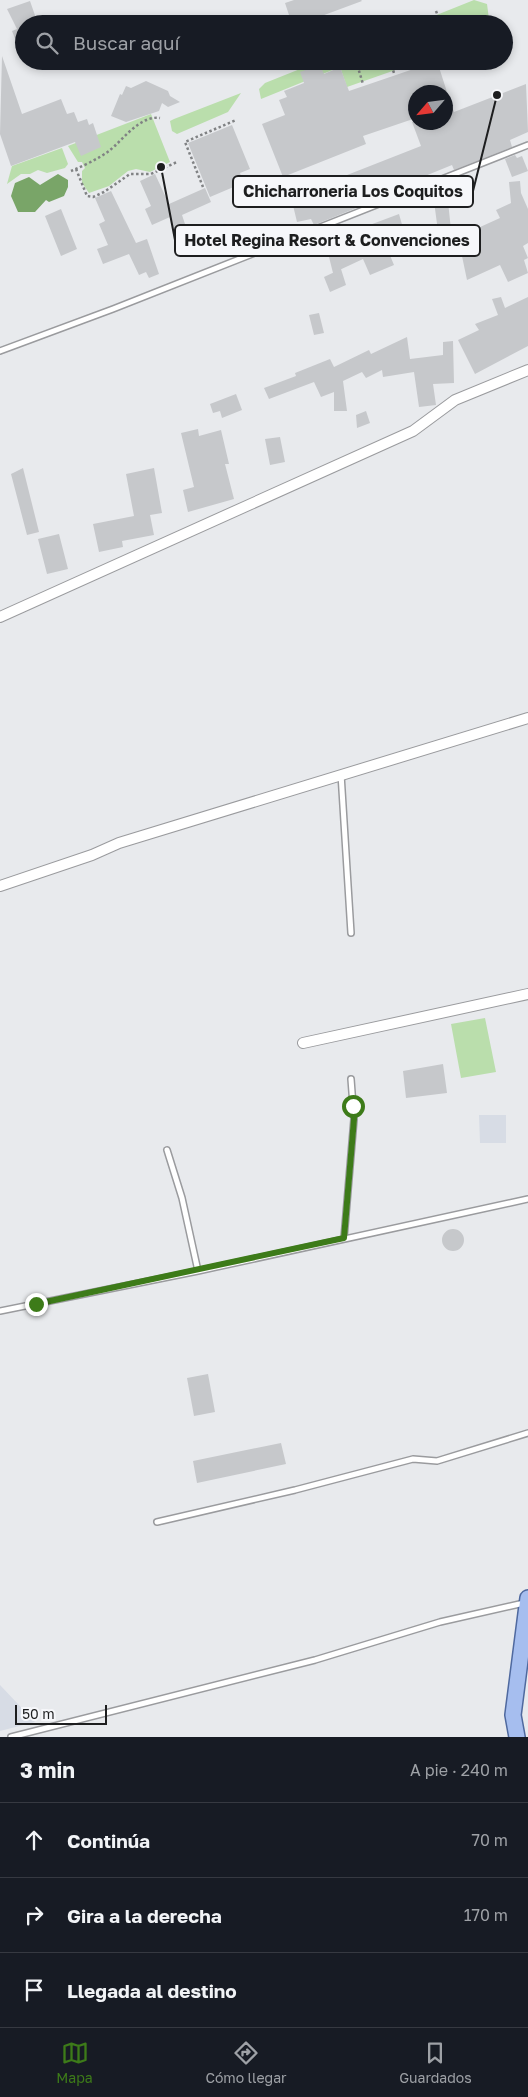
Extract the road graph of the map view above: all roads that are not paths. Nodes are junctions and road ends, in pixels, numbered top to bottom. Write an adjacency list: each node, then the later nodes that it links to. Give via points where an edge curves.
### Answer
1 (528, 145): 2 (lane)
2 (0, 350)
3 (528, 370): 4 (street, via 455,400 413,431)
4 (0, 617)
5 (528, 718): 6 (street)
6 (341, 773): 7 (street, via 119,843); 8 (lane)
7 (0, 886)
8 (352, 933)
9 (528, 994): 10 (street)
10 (304, 1043)
11 (352, 1078): 14 (lane, via 354,1119)
12 (167, 1150): 15 (lane, via 182,1198)
13 (528, 1199): 14 (lane)
14 (344, 1238): 15 (lane)
15 (198, 1271): 16 (lane)
16 (0, 1311)
17 (528, 1433): 18 (lane, via 437,1461 413,1459)
18 (157, 1522)
19 (528, 1598): 20 (main road)
20 (527, 1602): 21 (lane, via 440,1622 315,1660); 22 (main road, via 512,1715)
21 (11, 1737)
22 (517, 1737)

